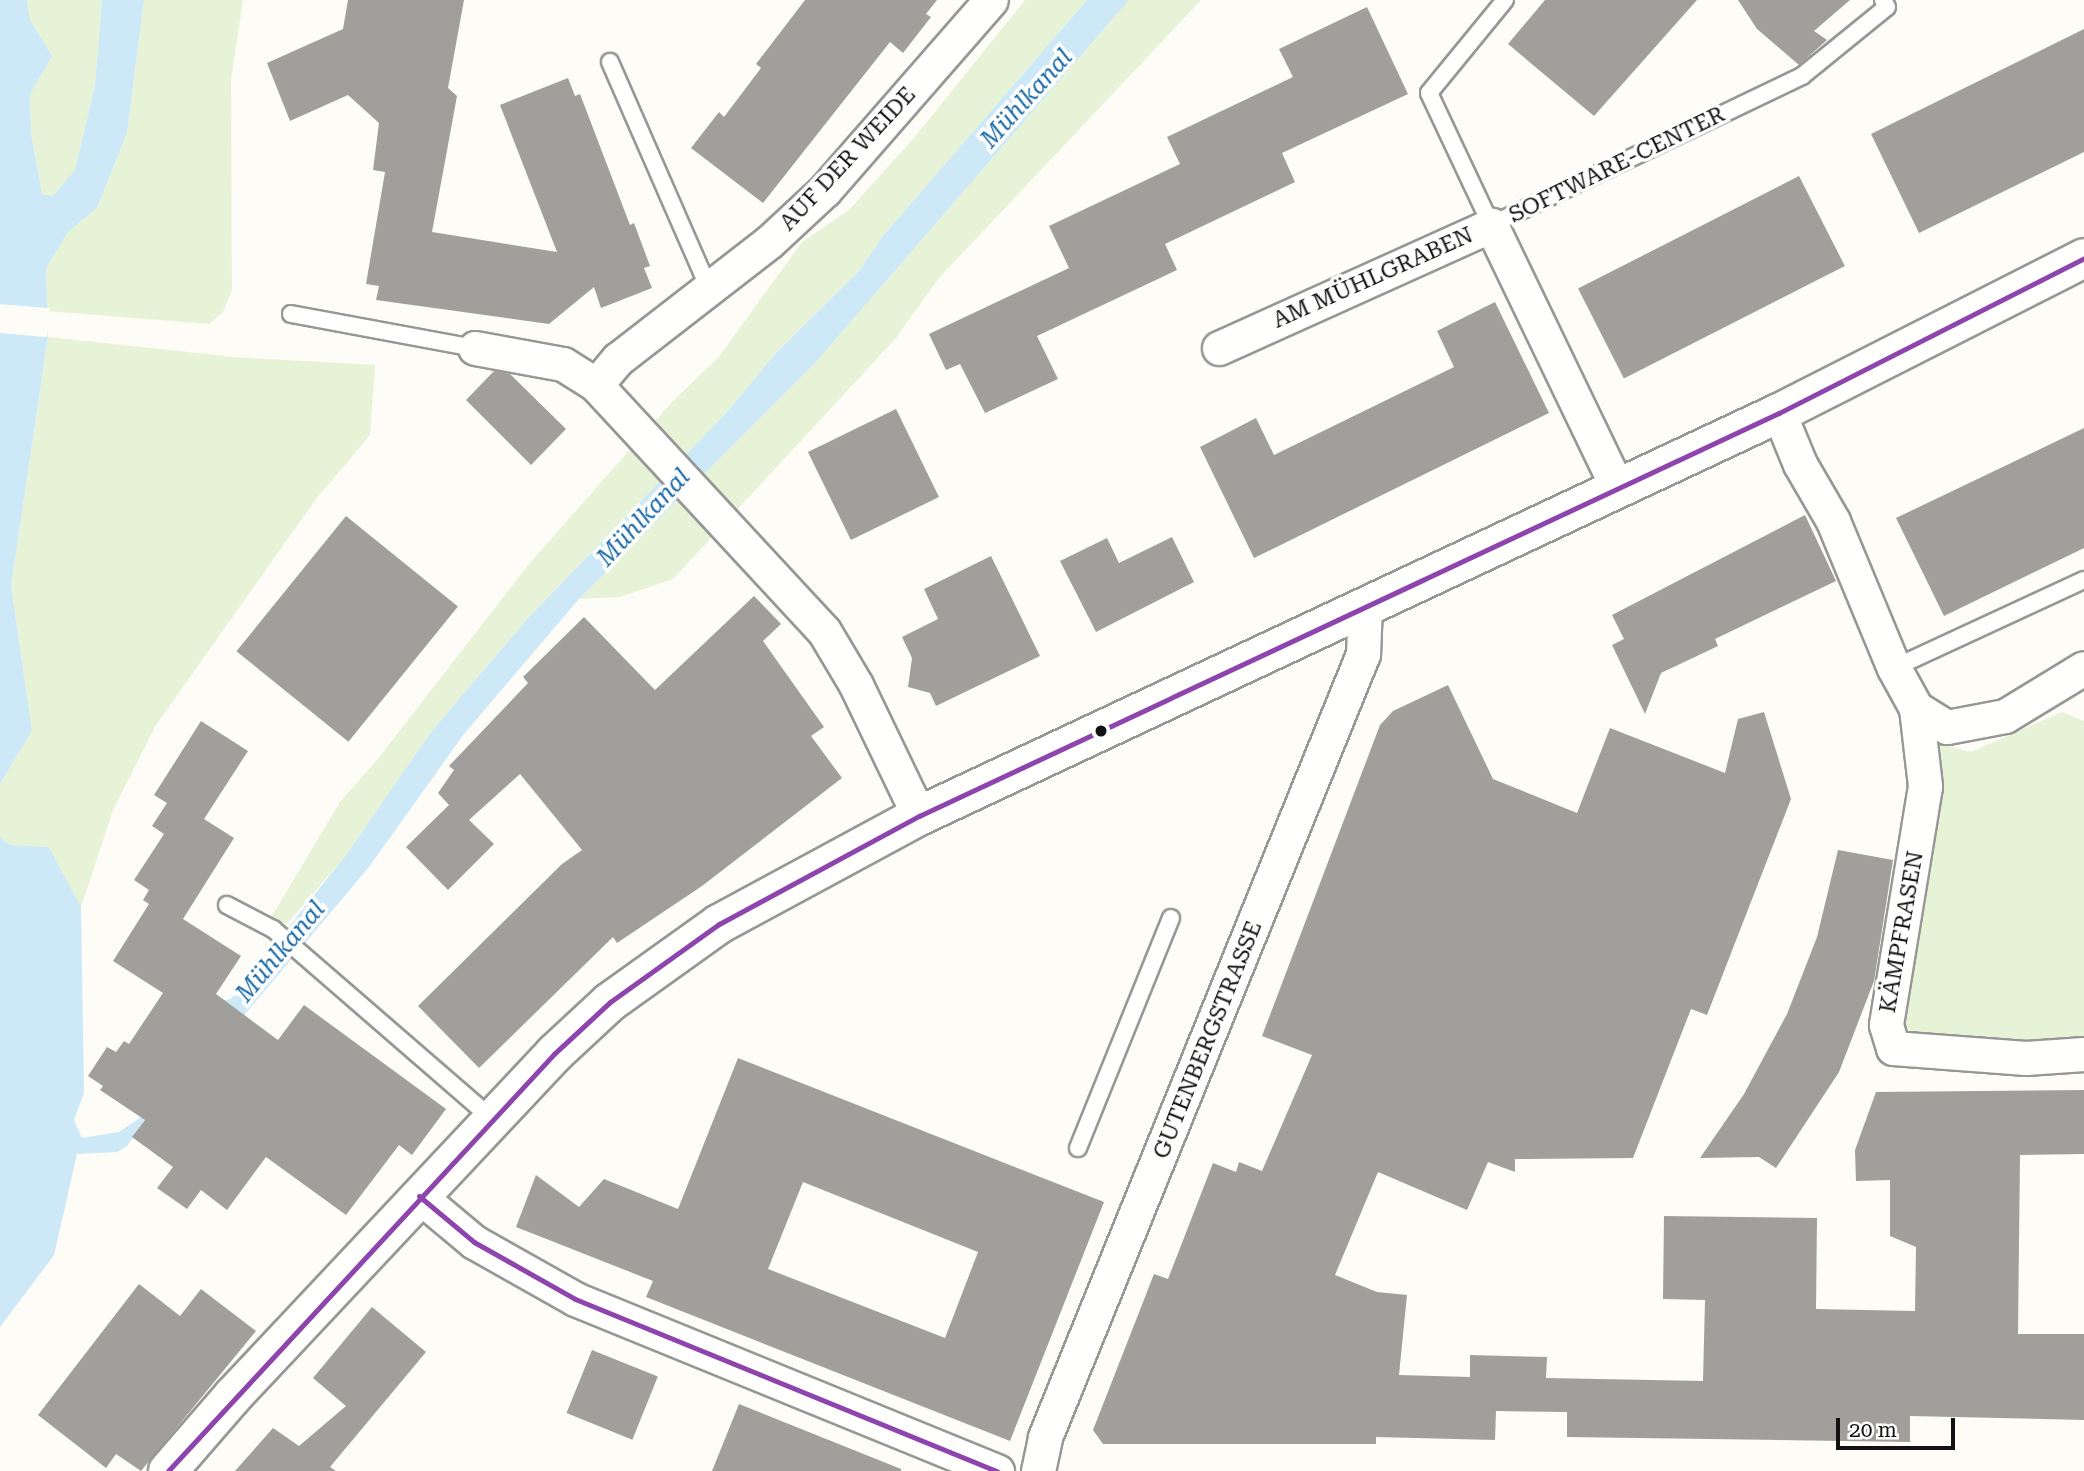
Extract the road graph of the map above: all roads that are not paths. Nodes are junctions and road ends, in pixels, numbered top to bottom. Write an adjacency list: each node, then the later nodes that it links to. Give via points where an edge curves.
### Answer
1 (991, 0): 7 (street, AUF DER WEIDE, via 825,190)
2 (1505, 0): 5 (lane, SOFTWARE-CENTER, via 1429,93)
3 (1883, 0): 5 (lane, SOFTWARE-CENTER, via 1887,7 1802,76)
4 (610, 62): 7 (lane)
5 (1491, 225): 10 (street, AM MÜHLGRABEN); 13 (street, AM MÜHLGRABEN)
6 (2084, 258): 12 (street)
7 (709, 289): 11 (street, AUF DER WEIDE, via 618,359)
8 (291, 314): 9 (lane)
9 (475, 348): 11 (street, via 563,364)
10 (1219, 348)
11 (596, 385): 19 (street, via 824,631 856,685)
12 (1779, 413): 13 (street); 16 (street, KÄMPFRASEN, via 1800,464 1833,521)
13 (1617, 488): 15 (street)
14 (2084, 580): 16 (lane)
15 (1365, 607): 19 (street); 28 (street, GUTENBERGSTRASSE, via 1363,654 1045,1437)
16 (1894, 668): 18 (street, KÄMPFRASEN)
17 (2084, 668): 18 (street, KÄMPFRASEN, via 2005,716 1947,727)
18 (1916, 708): 22 (street, KÄMPFRASEN, via 1925,786 1885,1025 1893,1048 2026,1058)
19 (919, 816): 23 (street, via 719,924 610,1002)
20 (227, 905): 23 (lane, via 272,929)
21 (1171, 918): 24 (lane)
22 (2084, 1054)
23 (496, 1114): 25 (street)
24 (1078, 1148)
25 (419, 1196): 26 (street); 27 (street, via 474,1242 575,1299)
26 (168, 1471)
27 (997, 1471)
28 (1038, 1471)

